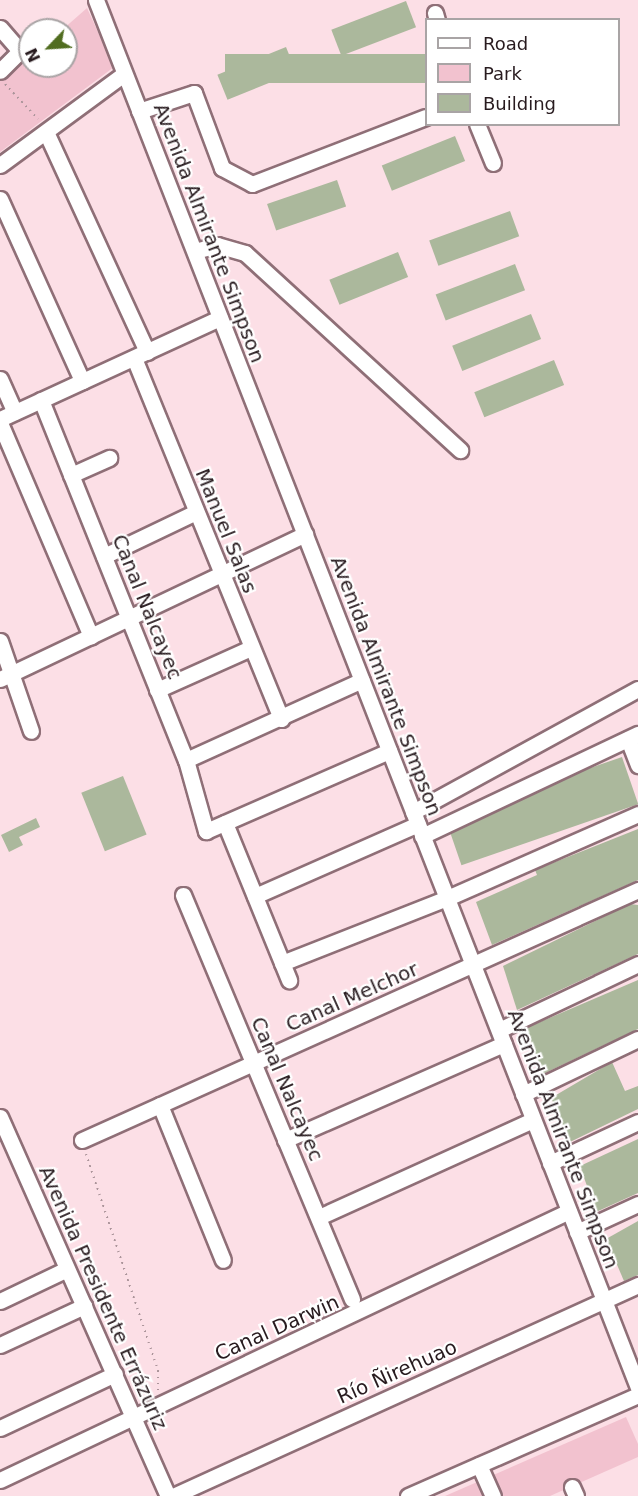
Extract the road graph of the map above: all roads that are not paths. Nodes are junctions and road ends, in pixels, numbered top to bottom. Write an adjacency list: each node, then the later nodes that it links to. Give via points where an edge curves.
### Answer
1 (82, 0): 2 (street)
2 (96, 0): 5 (street, Avenida Almirante Simpson)
3 (0, 28): 4 (street, via 20,51)
4 (0, 71)
5 (124, 74): 6 (street, Avenida Almirante Simpson); 9 (street)
6 (139, 111): 7 (street, via 194,93 222,168 252,184); 13 (street, Avenida Almirante Simpson)
7 (425, 117)
8 (478, 126): 10 (street)
9 (46, 132): 11 (street); 15 (street, Manuel Salas)
10 (493, 163)
11 (0, 165)
12 (0, 199): 17 (street)
13 (195, 251): 14 (street, Avenida Almirante Simpson); 21 (street, via 217,245 245,253)
14 (220, 318): 15 (street); 25 (street, Avenida Almirante Simpson)
15 (140, 355): 17 (street); 24 (street, Manuel Salas)
16 (0, 379): 19 (street)
17 (82, 381): 18 (street)
18 (41, 400): 19 (street); 23 (street, Canal Nalcayec)
19 (15, 412): 20 (street)
20 (0, 421): 29 (street)
21 (460, 450)
22 (110, 458): 23 (street)
23 (71, 475): 26 (street, Canal Nalcayec)
24 (196, 512): 26 (street); 27 (street, Manuel Salas)
25 (304, 534): 27 (street); 33 (street, Avenida Almirante Simpson)
26 (104, 556): 28 (street, Canal Nalcayec)
27 (220, 574): 28 (street); 31 (street, Manuel Salas)
28 (128, 618): 29 (street); 35 (street, Canal Nalcayec)
29 (91, 636): 32 (street)
30 (0, 641): 32 (street)
31 (251, 648): 35 (street); 36 (street, Manuel Salas)
32 (7, 676): 37 (street)
33 (362, 680): 36 (street); 39 (street, Avenida Almirante Simpson)
34 (638, 689): 44 (street)
35 (157, 690): 40 (street, Canal Nalcayec)
36 (280, 719): 40 (street)
37 (31, 731)
38 (633, 737): 41 (street); 44 (street)
39 (389, 751): 43 (street); 44 (street, Avenida Almirante Simpson)
40 (186, 760): 43 (street, Canal Nalcayec, via 206,831)
41 (638, 765)
42 (638, 814): 48 (street)
43 (225, 823): 47 (street)
44 (418, 824): 47 (street); 48 (street, Avenida Almirante Simpson)
45 (638, 890): 51 (street, Canal Melchor)
46 (183, 895): 55 (street, Canal Nalcayec)
47 (255, 896): 49 (street)
48 (447, 898): 49 (street); 51 (street, Avenida Almirante Simpson)
49 (282, 963): 52 (street)
50 (638, 964): 53 (street)
51 (473, 965): 53 (street, Avenida Almirante Simpson); 55 (street, Canal Melchor)
52 (290, 981)
53 (501, 1037): 56 (street, Avenida Almirante Simpson); 62 (street)
54 (638, 1039): 56 (street)
55 (255, 1064): 57 (street, Canal Melchor); 62 (street, Canal Nalcayec)
56 (523, 1094): 59 (street, Avenida Almirante Simpson)
57 (160, 1105): 61 (street, Canal Melchor); 69 (street)
58 (0, 1117): 63 (street, Avenida Presidente Errázuriz)
59 (533, 1120): 64 (street, Avenida Almirante Simpson); 67 (street)
60 (638, 1122): 64 (street)
61 (82, 1140)
62 (285, 1140): 67 (street, Canal Nalcayec)
63 (6, 1149): 70 (street, Avenida Presidente Errázuriz)
64 (550, 1163): 66 (street, Avenida Almirante Simpson)
65 (638, 1204): 68 (street)
66 (569, 1211): 68 (street, Avenida Almirante Simpson); 80 (street, Canal Darwin, via 351,1318)
67 (319, 1217): 72 (street, Canal Nalcayec)
68 (578, 1232): 73 (street, Avenida Almirante Simpson)
69 (223, 1260)
70 (67, 1269): 74 (street); 75 (street, Avenida Presidente Errázuriz)
71 (638, 1285): 73 (street, Río Ñirehuao)
72 (352, 1299)
73 (604, 1301): 78 (street, Avenida Almirante Simpson); 85 (street, Río Ñirehuao)
74 (0, 1302)
75 (84, 1306): 76 (street); 77 (street, Avenida Presidente Errázuriz)
76 (0, 1345)
77 (115, 1374): 80 (street, Avenida Presidente Errázuriz); 81 (street)
78 (636, 1378)
79 (638, 1395): 82 (street)
80 (133, 1417): 83 (street, Canal Darwin); 84 (street, Avenida Presidente Errázuriz)
81 (0, 1428)
82 (479, 1465): 86 (street); 87 (street)
83 (0, 1480)
84 (168, 1496)
85 (173, 1496)
86 (408, 1496)
87 (493, 1496)

